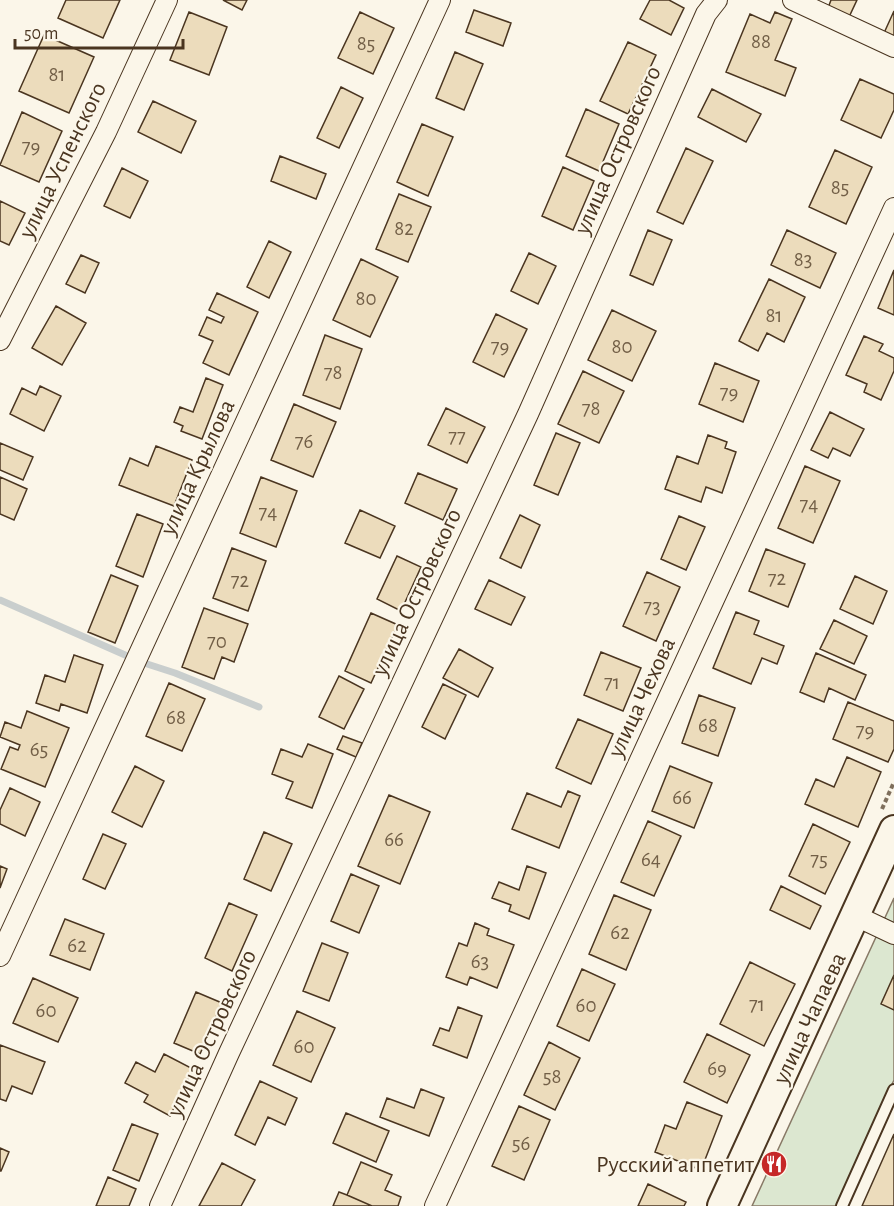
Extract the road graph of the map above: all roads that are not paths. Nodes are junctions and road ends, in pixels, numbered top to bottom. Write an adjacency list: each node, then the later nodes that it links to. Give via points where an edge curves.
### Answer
1 (167, 0): 7 (street, улица Успенского, via 106,132)
2 (440, 0): 11 (street, улица Крылова)
3 (717, 0): 13 (street, улица Островского, via 706,14 528,414)
4 (793, 0): 5 (street)
5 (894, 47)
6 (894, 208): 14 (street, улица Чехова)
7 (0, 340)
8 (894, 830): 9 (street, улица Чапаева)
9 (856, 916): 10 (street); 15 (street, улица Чапаева)
10 (894, 934)
11 (0, 956)
12 (894, 1090): 16 (lane)
13 (160, 1206)
14 (435, 1206)
15 (722, 1206)
16 (842, 1206)

